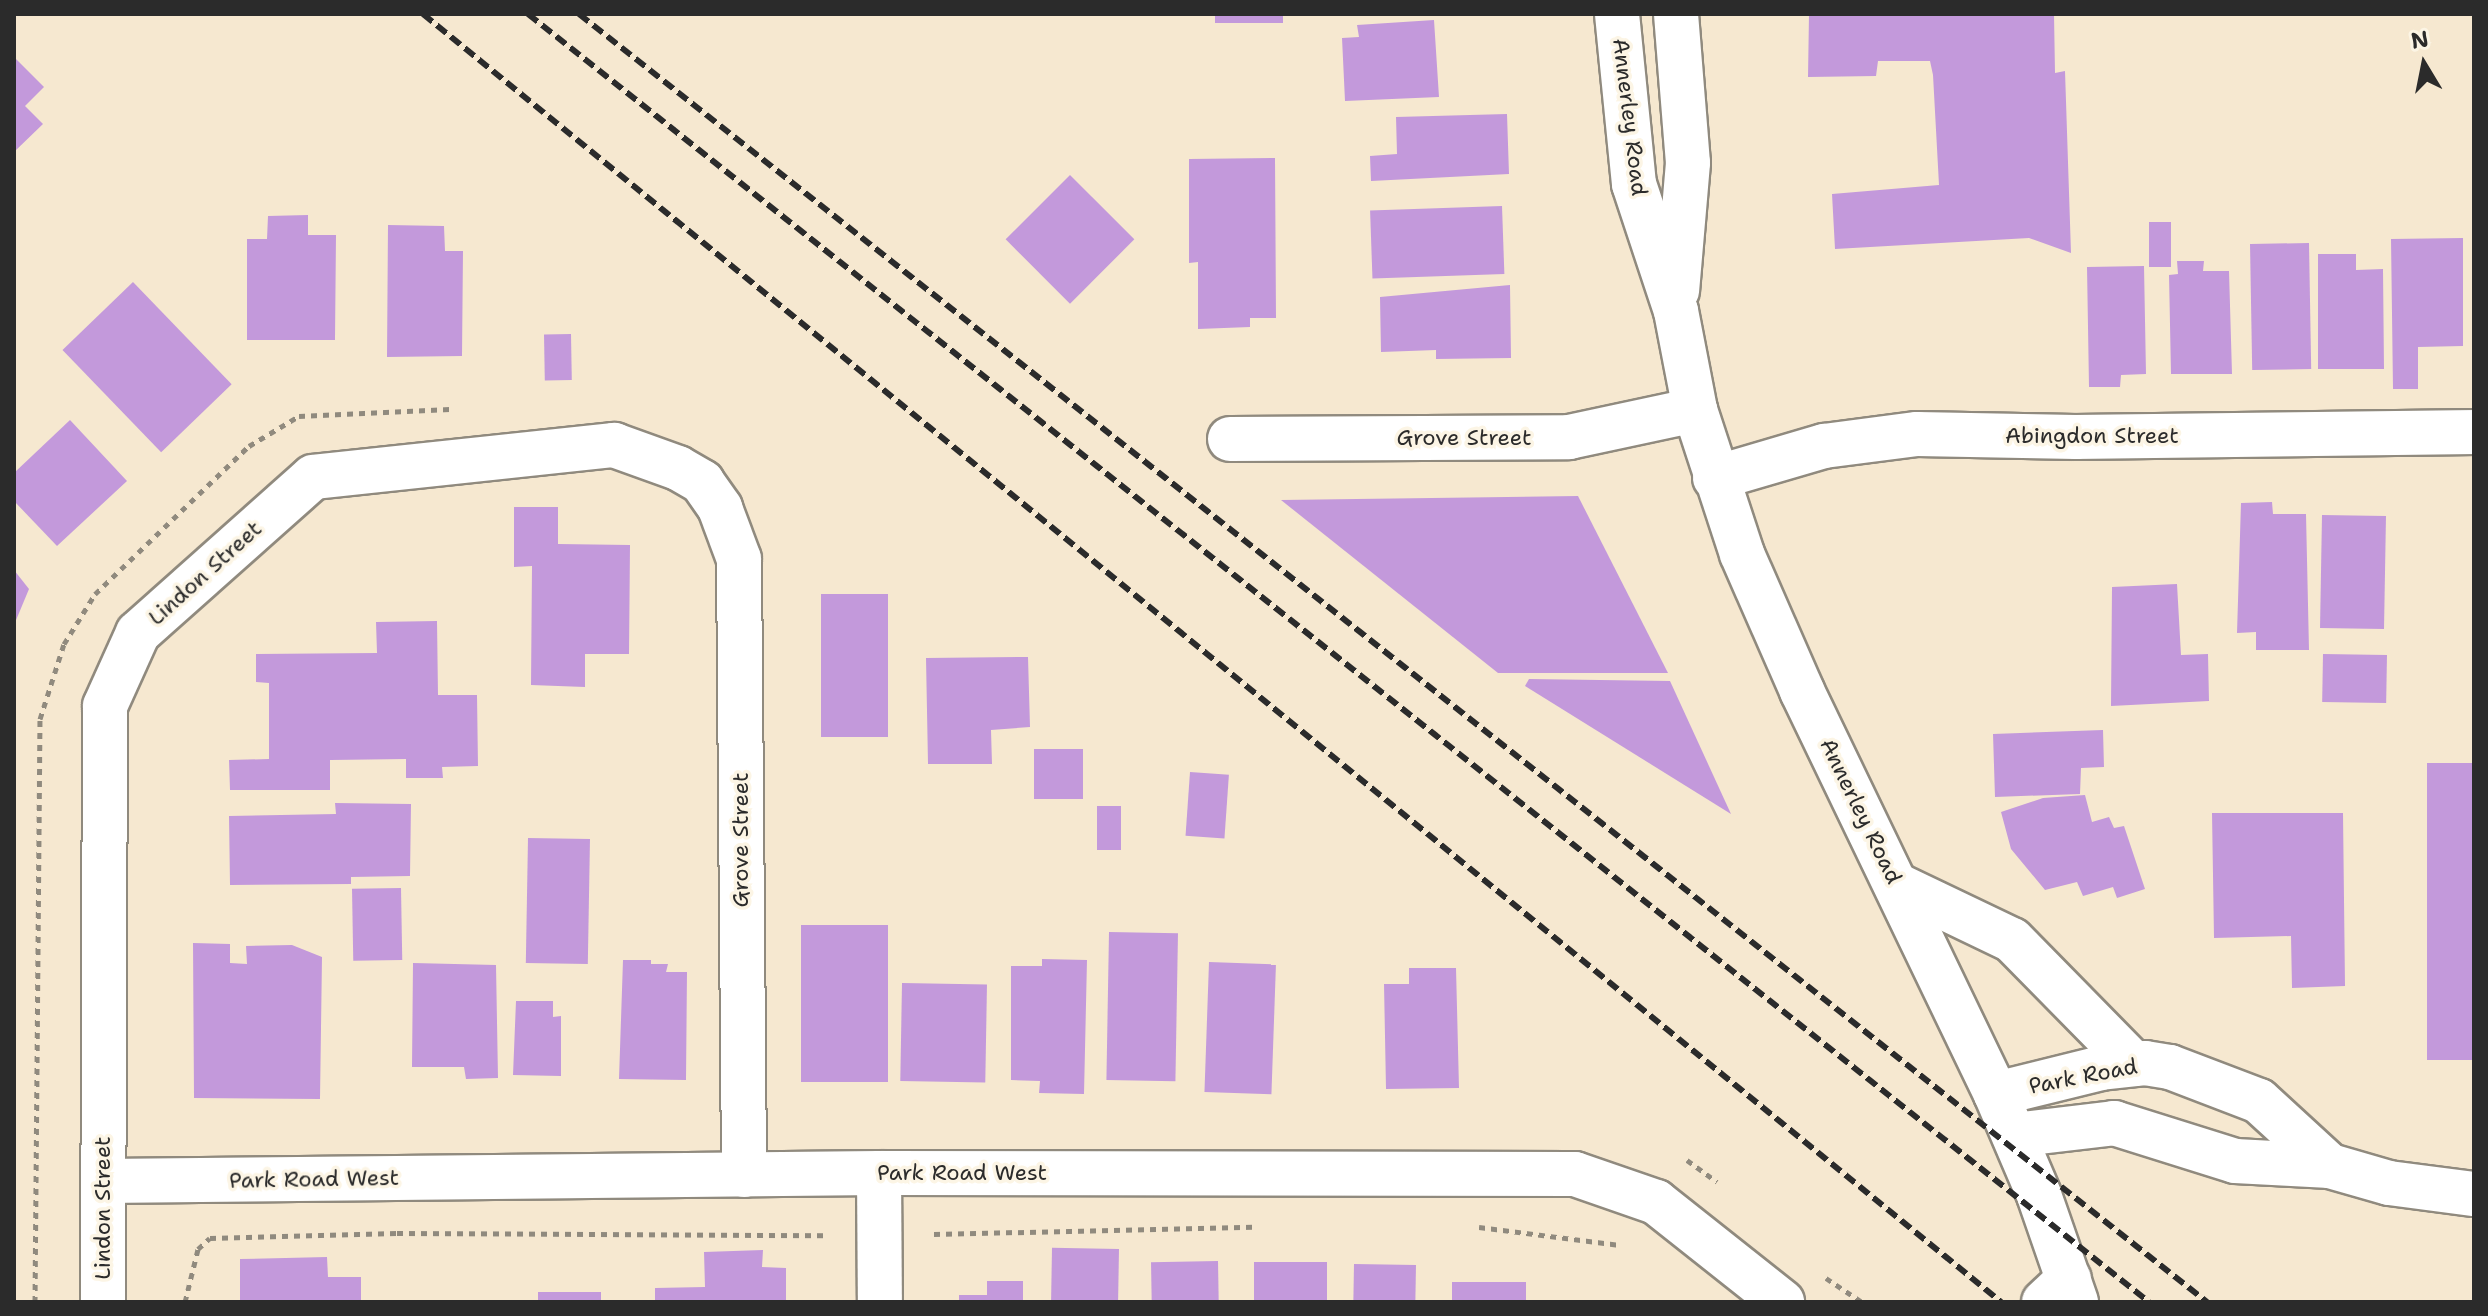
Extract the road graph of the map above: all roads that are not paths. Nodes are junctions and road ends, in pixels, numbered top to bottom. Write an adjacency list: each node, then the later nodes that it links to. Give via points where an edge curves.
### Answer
1 (1617, 14): 3 (street, Annerley Road, via 1634,184)
2 (1676, 14): 3 (street, Annerley Road, via 1688,163)
3 (1676, 311): 4 (street, Annerley Road)
4 (1695, 410): 6 (street, Grove Street, via 1569,437); 7 (street, Annerley Road)
5 (2474, 432): 7 (street, Abingdon Street, via 1917,434 1824,446)
6 (1230, 439)
7 (1715, 478): 9 (street, Annerley Road, via 1802,691)
8 (720, 508): 15 (street, Grove Street, via 739,559); 16 (street, Lindon Street, via 702,482 614,445 313,477 138,633 105,706)
9 (1897, 885): 10 (street, via 2012,940); 11 (street, Annerley Road)
10 (2134, 1064): 11 (street, Park Road); 13 (street, Park Road, via 2187,1071 2241,1091)
11 (1996, 1094): 12 (street, Annerley Road)
12 (2014, 1135): 13 (street, Park Road, via 2114,1123 2235,1161); 18 (street, Annerley Road)
13 (2330, 1166): 17 (street, Park Road, via 2389,1183)
14 (879, 1173): 15 (street, Park Road West); 20 (street); 21 (street, Park Road West, via 1575,1174 1656,1202)
15 (744, 1175): 16 (street, Park Road West)
16 (103, 1181): 19 (street, Lindon Street)
17 (2474, 1194)
18 (2063, 1294)
19 (103, 1302)
20 (880, 1302)
21 (1782, 1302)

